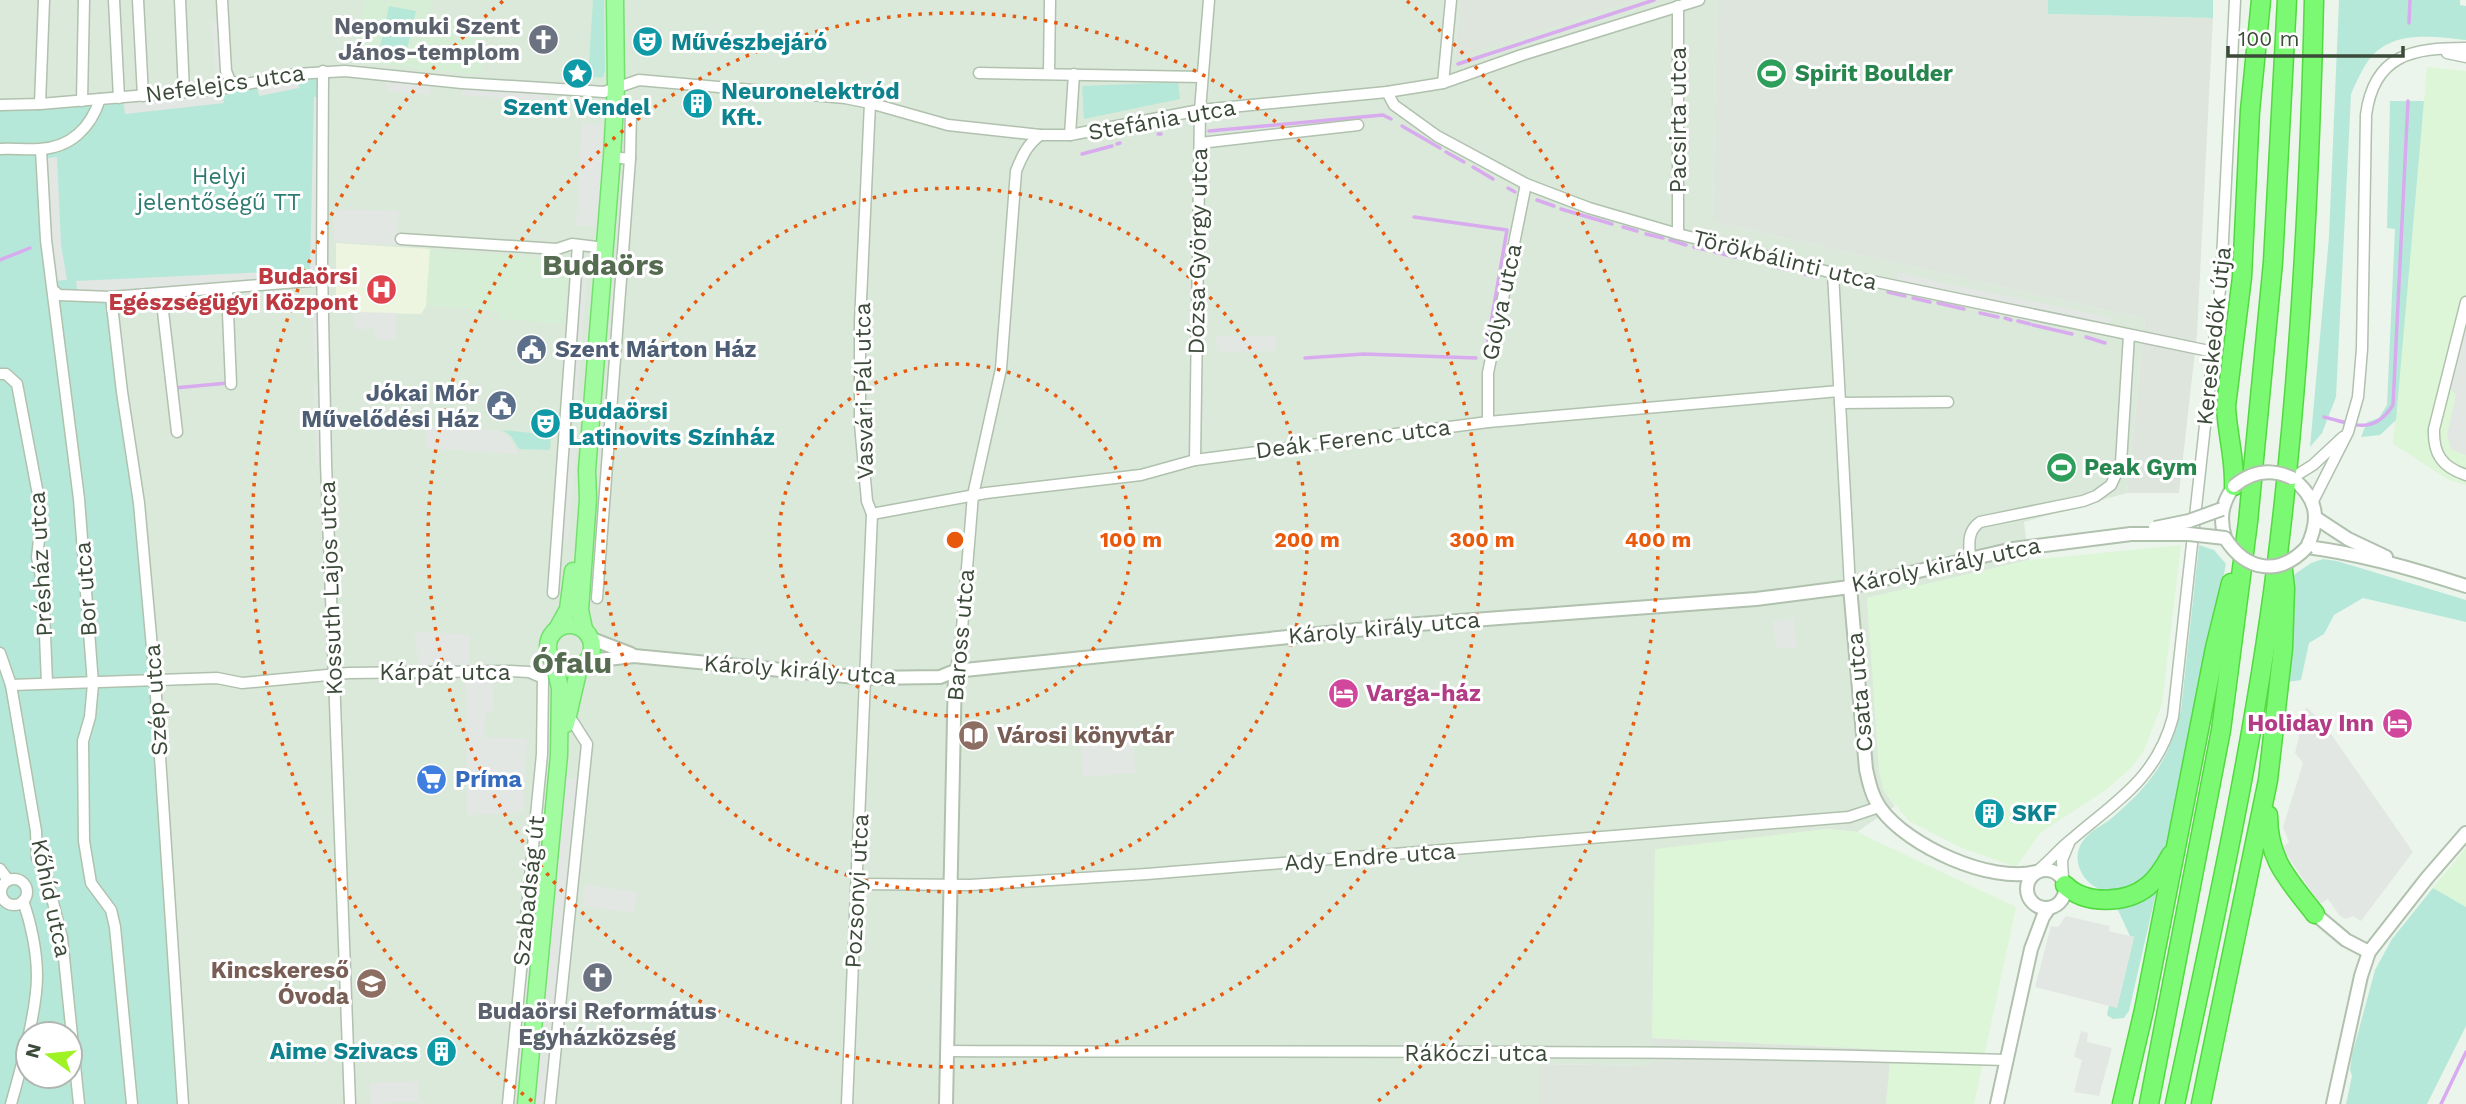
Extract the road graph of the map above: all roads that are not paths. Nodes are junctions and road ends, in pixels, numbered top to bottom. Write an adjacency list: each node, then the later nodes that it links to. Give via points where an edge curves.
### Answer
1 (44, 0): 35 (street)
2 (84, 0): 33 (street)
3 (114, 0): 31 (street)
4 (138, 0): 30 (street)
5 (180, 0): 28 (street)
6 (222, 0): 25 (street)
7 (615, 0): 27 (main road)
8 (1050, 0): 21 (street)
9 (1209, 0): 24 (street, Dózsa György utca)
10 (1451, 0): 26 (street)
11 (1699, 0): 16 (street, Stefánia utca)
12 (2235, 0): 60 (street, Kereskedők útja)
13 (2261, 0): 73 (highway, via 2242,276 2226,406)
14 (2287, 0): 79 (highway, via 2273,262)
15 (2314, 0): 82 (highway, via 2304,252)
16 (1678, 6): 26 (street, Stefánia utca); 48 (street, Pacsirta utca)
17 (2466, 48): 18 (street)
18 (2430, 49): 19 (street); 68 (street, via 2395,60 2383,70 2368,98 2361,375)
19 (2466, 57)
20 (323, 71): 25 (street, Nefelejcs utca, via 242,85); 27 (street, Nefelejcs utca, via 604,92); 53 (street, Kossuth Lajos utca)
21 (1049, 72): 22 (street); 23 (street)
22 (979, 73)
23 (1074, 74): 24 (street); 41 (street)
24 (1202, 77): 38 (street, Dózsa György utca)
25 (230, 81): 28 (street, Nefelejcs utca, via 225,88)
26 (1443, 83): 29 (street, Stefánia utca)
27 (616, 88): 34 (street, Stefánia utca, via 639,80); 45 (main road)
28 (184, 92): 30 (street, Nefelejcs utca)
29 (1387, 92): 38 (street, Stefánia utca); 47 (street, Törökbálinti utca, via 1408,117)
30 (143, 96): 31 (street, Nefelejcs utca)
31 (119, 97): 32 (street, Nefelejcs utca)
32 (100, 99): 33 (street, Nefelejcs utca); 44 (street, via 79,134)
33 (82, 101): 35 (street, Nefelejcs utca)
34 (870, 103): 40 (street, Stefánia utca, via 948,125); 77 (street, Vasvári Pál utca, via 860,373 862,449)
35 (40, 104): 36 (street, Nefelejcs utca)
36 (0, 106)
37 (631, 110): 46 (street)
38 (1200, 110): 41 (street, Stefánia utca); 42 (street, Dózsa György utca)
39 (1358, 125): 42 (street)
40 (1040, 135): 41 (street, Stefánia utca); 74 (street, Baross utca, via 1022,154 1016,171 1001,369)
41 (1070, 135)
42 (1200, 143): 69 (street, Dózsa György utca)
43 (0, 149): 44 (street)
44 (41, 149): 55 (street, Bor utca)
45 (612, 158): 46 (street); 51 (main road)
46 (630, 159): 89 (street)
47 (1526, 184): 48 (street, Törökbálinti utca); 66 (street, Gólya utca, via 1488,373)
48 (1678, 234): 52 (street, Törökbálinti utca)
49 (401, 239): 50 (street, via 557,249)
50 (578, 245): 51 (street); 88 (street)
51 (604, 247): 70 (main road)
52 (1833, 273): 59 (street, Törökbálinti utca); 63 (street, Csata utca)
53 (322, 280): 54 (street); 97 (street, Kossuth Lajos utca)
54 (227, 289): 56 (street); 62 (street)
55 (53, 290): 57 (street, via 59,295); 102 (street, Bor utca, via 79,499)
56 (161, 294): 57 (street); 67 (street)
57 (111, 297): 100 (street, Szép utca, via 139,503)
58 (2466, 302): 71 (street, via 2434,442 2445,465)
59 (2129, 335): 60 (street, Törökbálinti utca); 84 (street, via 2121,463 2111,485 2083,501 1980,522 1970,534)
60 (2214, 352): 109 (street, Kereskedők útja, via 2176,699 2168,736 2156,761 2136,785)
61 (0, 374): 101 (street, Présház utca, via 17,384 38,494 37,556 43,587)
62 (230, 384)
63 (1839, 391): 65 (street, Csata utca); 66 (street, Deák Ferenc utca)
64 (1948, 402): 65 (street)
65 (1840, 404): 86 (street, Csata utca)
66 (1488, 422): 69 (street, Deák Ferenc utca)
67 (177, 432)
68 (2348, 432): 72 (street); 75 (street)
69 (1195, 460): 74 (street, Deák Ferenc utca, via 1141,475)
70 (587, 470): 90 (main road, via 568,609); 91 (main road, via 580,610)
71 (2466, 475)
72 (2292, 478): 73 (street, bridge, via 2264,472); 75 (street)
73 (2234, 486): 76 (street)
74 (973, 495): 77 (street, Deák Ferenc utca); 96 (street, Baross utca)
75 (2313, 501): 78 (street)
76 (2222, 509): 80 (street, bridge); 81 (street)
77 (872, 514): 99 (street, Vasvári Pál utca)
78 (2316, 518): 83 (street); 85 (street)
79 (2249, 522): 110 (highway, via 2215,648); 139 (highway, via 2221,730)
80 (2131, 534): 81 (street, bridge); 84 (street, Károly király utca, via 2057,541)
81 (2224, 538): 83 (street, bridge, via 2245,561 2266,566 2289,562)
82 (2280, 538): 106 (highway, via 2285,588 2283,648); 140 (highway, via 2249,744)
83 (2307, 547): 85 (street)
84 (1970, 558): 86 (street, Károly király utca)
85 (2408, 568): 87 (street)
86 (1850, 586): 96 (street, Károly király utca, via 1756,599 1406,625); 107 (street, Csata utca, via 1866,769)
87 (2466, 586)
88 (553, 593)
89 (597, 598)
90 (557, 629): 91 (main road, via 573,625); 94 (main road, via 548,645)
91 (588, 634): 93 (street, Károly király utca); 95 (main road, via 593,650)
92 (0, 653): 103 (street, Kőhíd utca)
93 (634, 656): 95 (street, Károly király utca); 99 (street, Károly király utca)
94 (554, 663): 95 (main road, via 566,669); 105 (main road, Szabadság út, via 560,688)
95 (584, 664): 104 (main road, Szabadság út)
96 (955, 671): 99 (street, Károly király utca, via 940,677); 117 (street, Baross utca)
97 (334, 676): 98 (street, Kárpát utca, via 510,671); 100 (street, Kárpát utca, via 242,683 217,678); 131 (street, Kossuth Lajos utca)
98 (543, 678): 132 (street, Szabadság út, via 542,754)
99 (866, 678): 116 (street, Pozsonyi utca)
100 (155, 681): 102 (street, Kárpát utca); 130 (street, Szép utca)
101 (47, 683): 102 (street, Kárpát utca); 103 (street, Kárpát utca)
102 (93, 684): 129 (street, Bor utca, via 83,741 83,841 91,883 111,910 115,927)
103 (11, 685): 128 (street, Kőhíd utca, via 37,858 46,874 62,938)
104 (566, 720): 105 (main road, Szabadság út); 134 (street, Szabadság út, via 573,722 587,744)
105 (559, 755): 133 (main road, Szabadság út)
106 (2268, 780): 122 (highway, via 2268,836 2273,855); 141 (highway)
107 (1879, 807): 112 (street, Csata utca, via 1917,841); 117 (street, Ady Endre utca, via 1849,817 1491,848)
108 (2466, 833): 124 (street)
109 (2071, 839): 113 (street, Kereskedők útja); 115 (street, via 2062,860)
110 (2177, 846): 115 (highway, via 2160,873 2137,892 2097,899 2078,895); 138 (highway)
111 (0, 869): 114 (street)
112 (1993, 872): 113 (street, Csata utca); 118 (street, Csata utca)
113 (2036, 872): 115 (street, via 2054,871); 118 (street, via 2028,881)
114 (8, 880): 119 (street, via 1,889); 120 (street, via 24,884)
115 (2064, 882): 121 (street, via 2063,897)
116 (858, 884): 117 (street, Ady Endre utca); 135 (street, Pozsonyi utca)
117 (951, 884): 125 (street, Baross utca)
118 (2029, 898): 121 (street, via 2037,907); 123 (street)
119 (1, 901): 120 (street, via 12,905)
120 (23, 901): 127 (street, via 37,979)
121 (2049, 908): 123 (street)
122 (2315, 914): 124 (street, via 2346,940)
123 (2031, 949): 126 (street)
124 (2369, 951): 142 (street)
125 (947, 1051): 126 (street, Rákóczi utca); 136 (street, Baross utca)
126 (2006, 1060): 137 (street)
127 (11, 1104)
128 (79, 1104)
129 (132, 1104)
130 (183, 1104)
131 (350, 1104)
132 (508, 1104)
133 (526, 1104)
134 (550, 1104)
135 (847, 1104)
136 (946, 1104)
137 (1997, 1104)
138 (2122, 1104)
139 (2149, 1104)
140 (2175, 1104)
141 (2201, 1104)
142 (2333, 1104)

